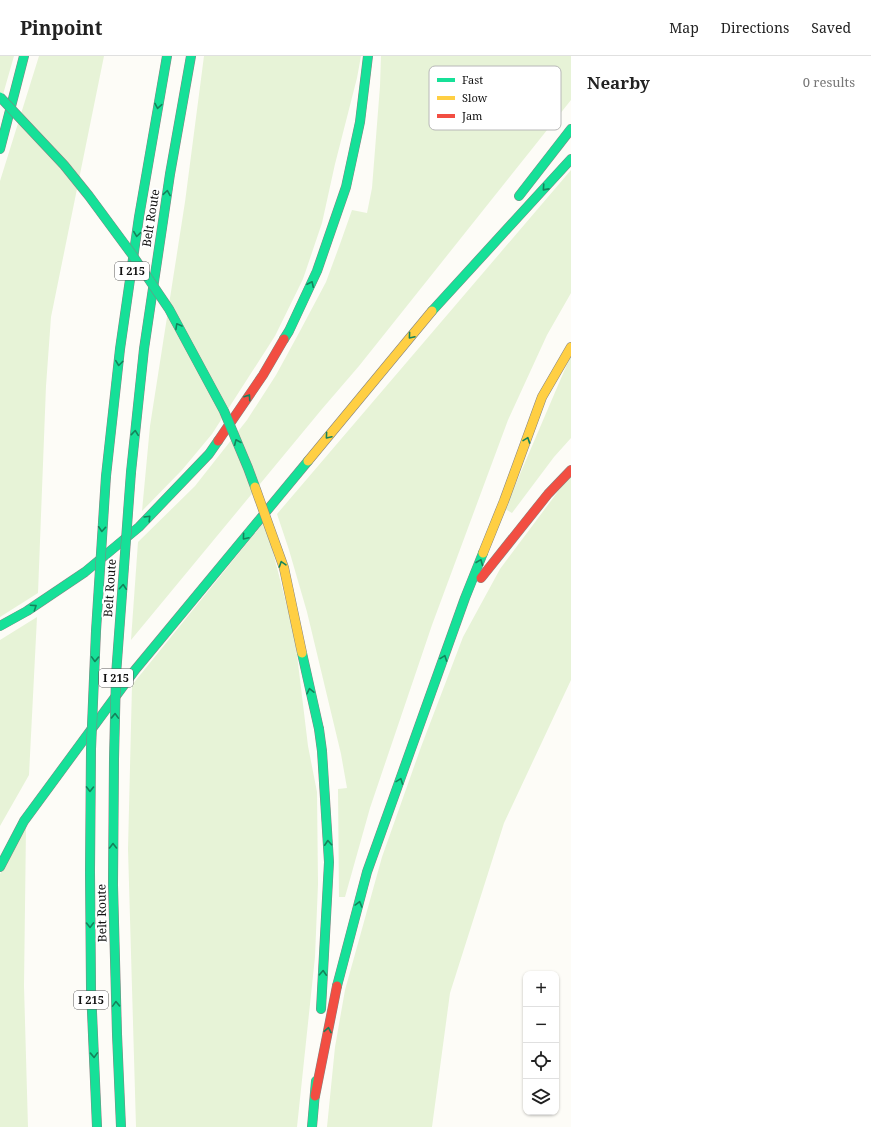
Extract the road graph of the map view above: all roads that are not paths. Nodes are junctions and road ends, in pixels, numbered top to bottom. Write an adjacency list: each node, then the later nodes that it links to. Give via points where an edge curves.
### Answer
1 (24, 56): 7 (highway)
2 (167, 56): 18 (highway, Belt Route / I 215, one-way to 18, bridge, via 138,224 120,349 106,476 91,749 91,989)
3 (191, 56): 19 (highway, Belt Route / I 215, one-way to 3, bridge, via 113,885 116,675 131,472 144,349 170,174)
4 (368, 56): 15 (highway, one-way to 4, via 85,572 139,527 209,454 263,375 289,330 317,271 346,187 360,122)
5 (0, 97): 17 (highway, one-way to 5, bridge, via 329,862 319,729 284,568 248,468 224,411 169,309 89,196 64,165)
6 (571, 129): 9 (highway)
7 (0, 149)
8 (571, 159): 11 (highway, one-way to 11)
9 (513, 204)
10 (489, 235): 11 (highway)
11 (422, 322): 16 (highway, one-way to 16, via 135,670 24,821)
12 (571, 347): 14 (highway, one-way to 12, via 542,397)
13 (571, 470): 14 (highway, via 548,494)
14 (465, 598): 17 (highway, one-way to 14, via 338,980 367,872)
15 (0, 626)
16 (0, 867)
17 (315, 1096): 20 (highway)
18 (97, 1127)
19 (121, 1127)
20 (312, 1127)

